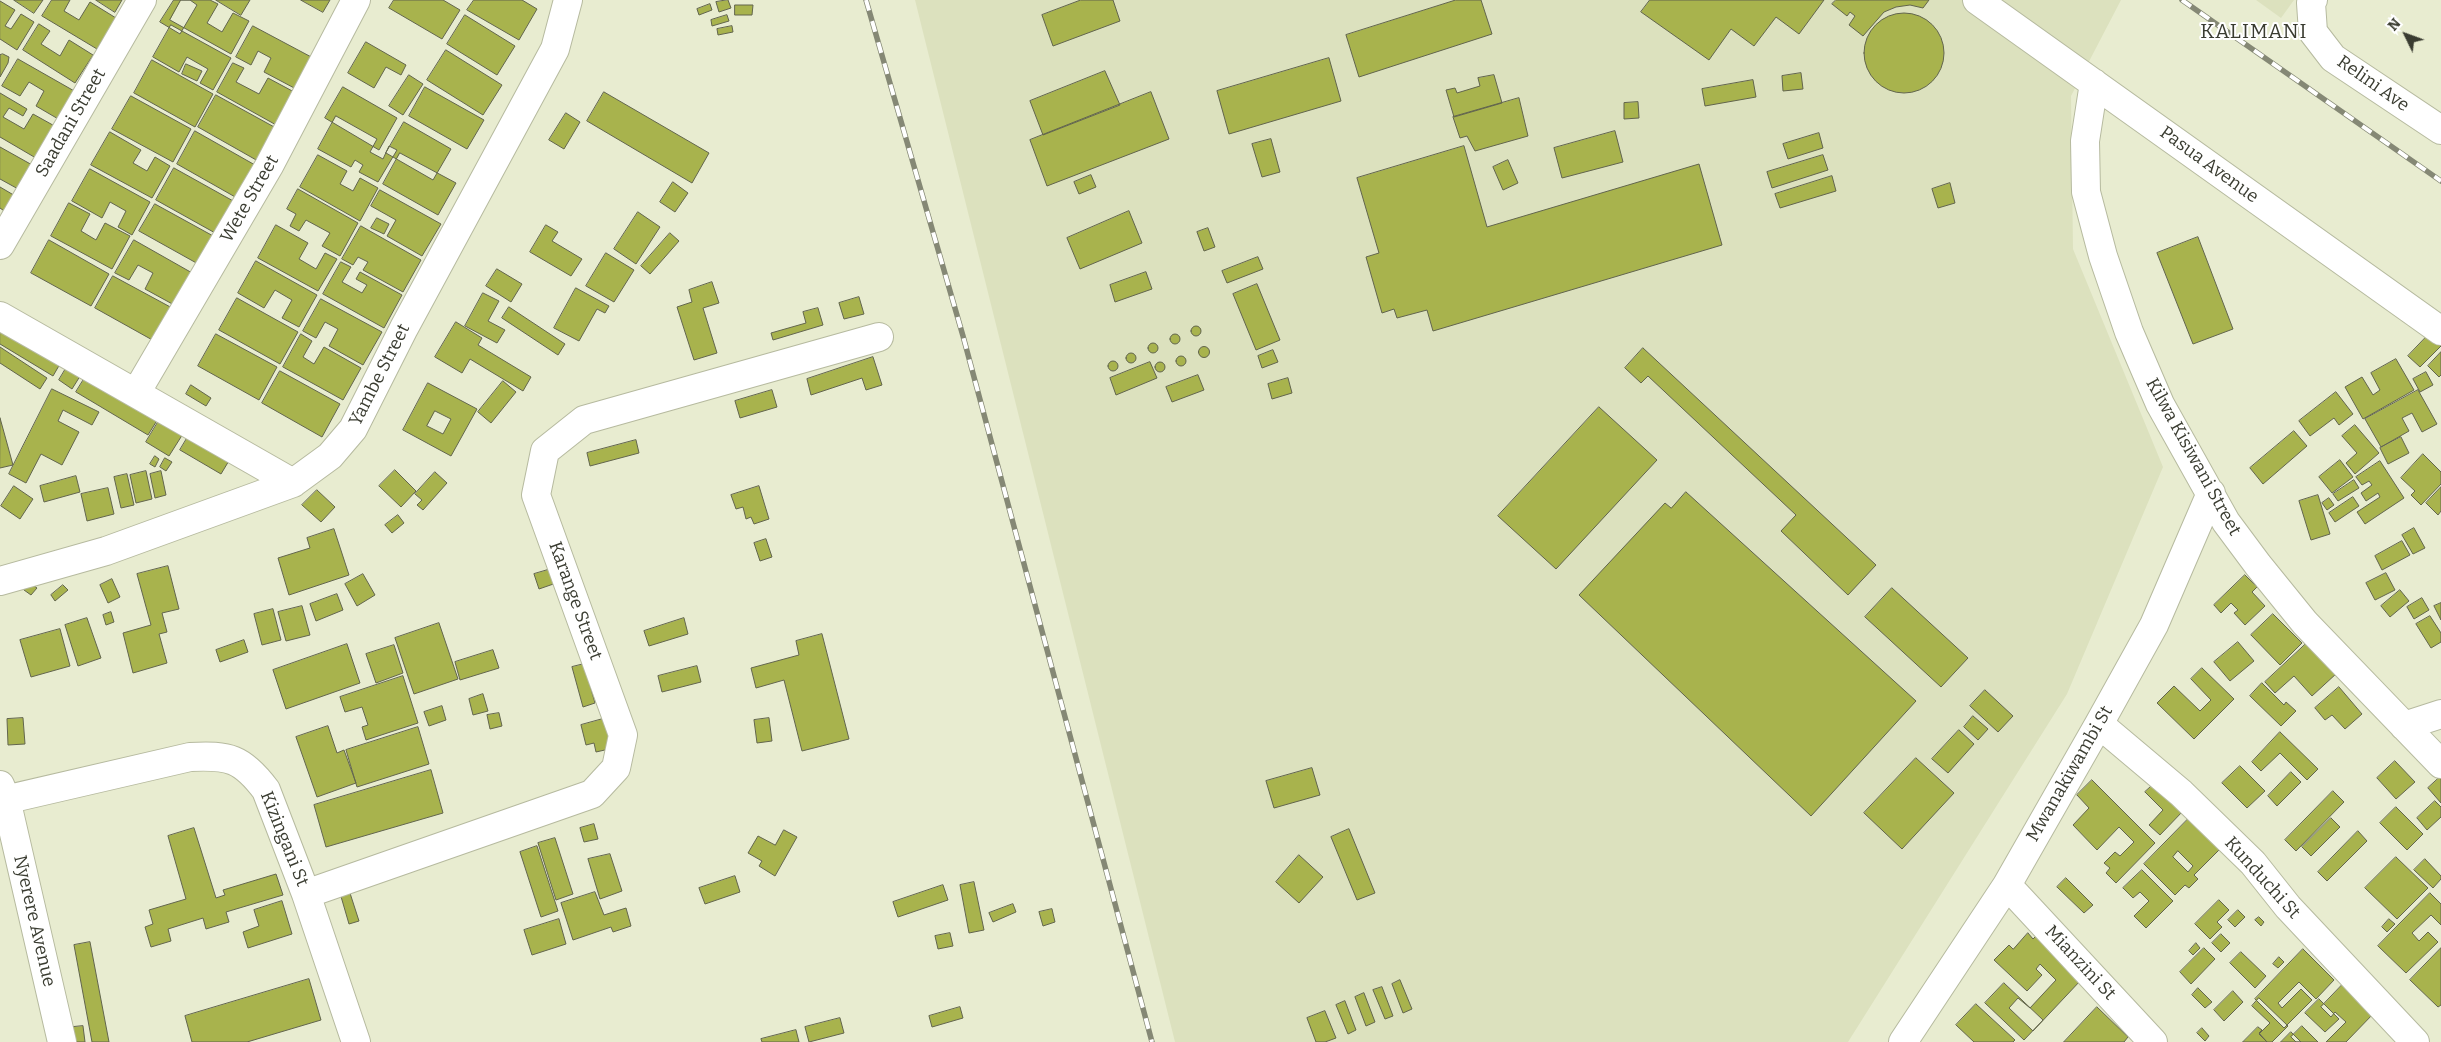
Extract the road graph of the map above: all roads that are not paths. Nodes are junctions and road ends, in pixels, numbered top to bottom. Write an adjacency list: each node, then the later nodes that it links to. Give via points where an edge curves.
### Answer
1 (142, 0): 8 (street, Saadani Street)
2 (356, 0): 12 (street, Wete Street, via 270,166)
3 (568, 0): 13 (street, Yambe Street, via 555,49 404,328 353,430 330,456)
4 (1977, 0): 6 (street, Pasua Avenue)
5 (2313, 0): 7 (street, Relini Ave, via 2313,32 2333,58)
6 (2094, 83): 10 (street, Pasua Avenue); 14 (street, Kilwa Kisiwani Street, via 2085,141 2086,192 2103,256 2129,332 2160,404)
7 (2441, 130)
8 (0, 245)
9 (0, 316): 12 (street)
10 (2441, 331)
11 (879, 337): 22 (street, Karange Street, via 584,420 545,451 536,495 623,735 616,768 592,794)
12 (136, 393): 13 (street)
13 (293, 483): 15 (street, Yambe Street, via 106,551)
14 (2212, 493): 17 (street, Mwanakiwambi St, via 2154,625); 18 (street, Kilwa Kisiwani Street, via 2226,522 2305,623)
15 (0, 581)
16 (2441, 714): 18 (street)
17 (2098, 724): 21 (street, Mwanakiwambi St); 27 (street, Kunduchi St, via 2181,793 2253,863 2288,907)
18 (2404, 726): 19 (street, Kilwa Kisiwani Street)
19 (2441, 764)
20 (2, 795): 22 (street, Kizingani St, via 190,757 219,756 238,762 255,775 266,790); 23 (street, Nyerere Avenue)
21 (2007, 885): 25 (street, Mwanakiwambi St); 26 (street, Mianzini St)
22 (306, 894): 24 (street, Kizingani St)
23 (62, 1042)
24 (356, 1042)
25 (1903, 1042)
26 (2153, 1042)
27 (2415, 1042)

